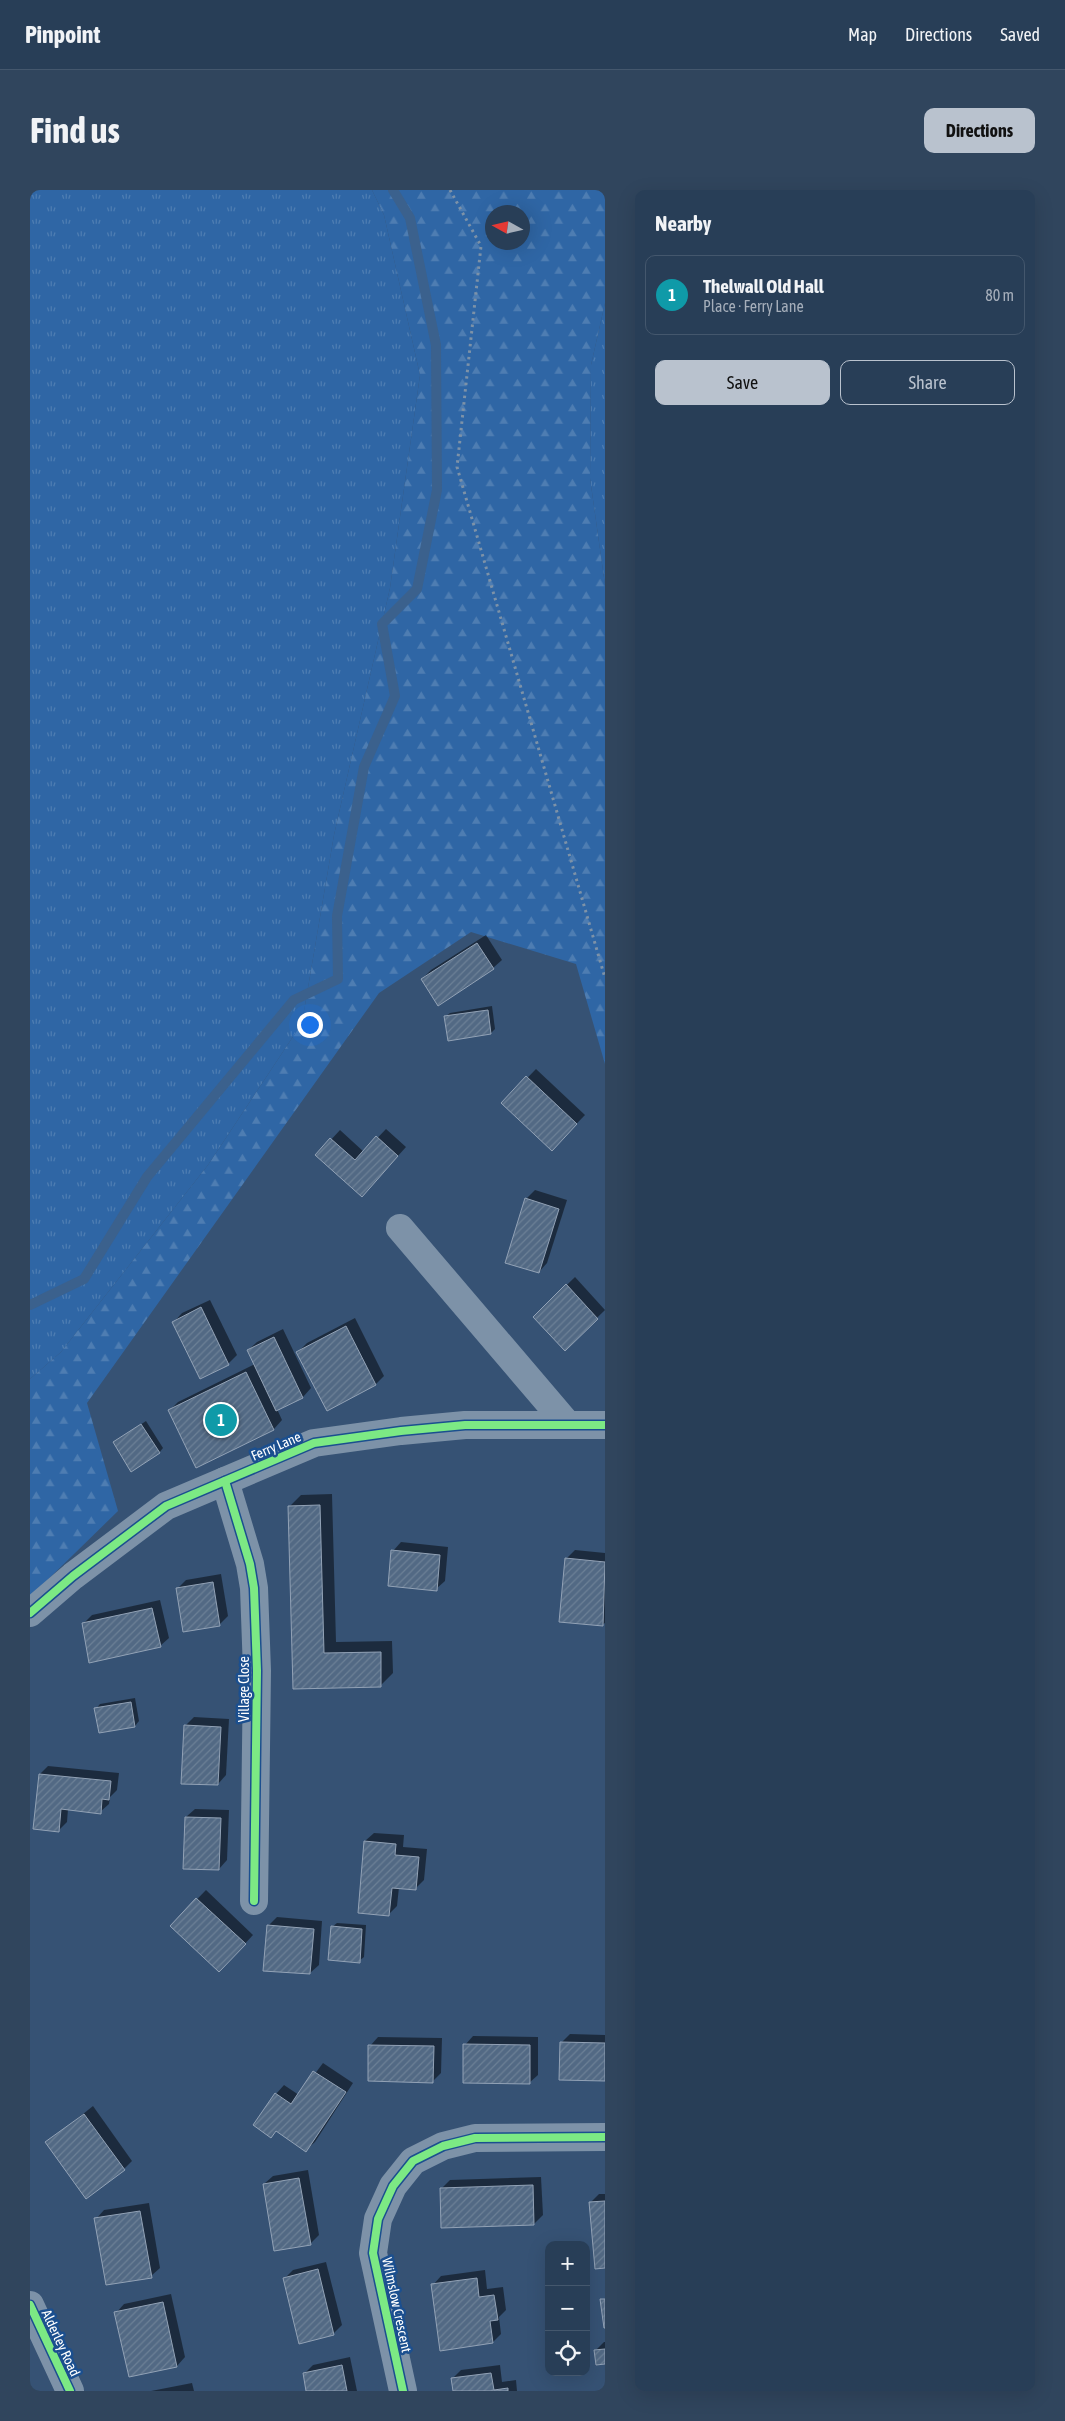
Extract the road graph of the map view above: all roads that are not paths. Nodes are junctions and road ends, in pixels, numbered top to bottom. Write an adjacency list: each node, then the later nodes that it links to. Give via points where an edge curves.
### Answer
1 (400, 1228): 2 (street)
2 (568, 1425): 3 (street, Ferry Lane); 4 (street, Ferry Lane, via 465,1425 314,1443)
3 (605, 1425)
4 (225, 1481): 5 (street, Ferry Lane, via 166,1506 72,1576); 6 (street, Village Close, via 254,1588 257,1672)
5 (30, 1613)
6 (254, 1902)
7 (605, 2137): 10 (street, Wilmslow Crescent, via 475,2138 443,2146 413,2161 393,2186 378,2219 373,2253)
8 (30, 2305): 9 (street, Alderley Road)
9 (70, 2391)
10 (403, 2391)

